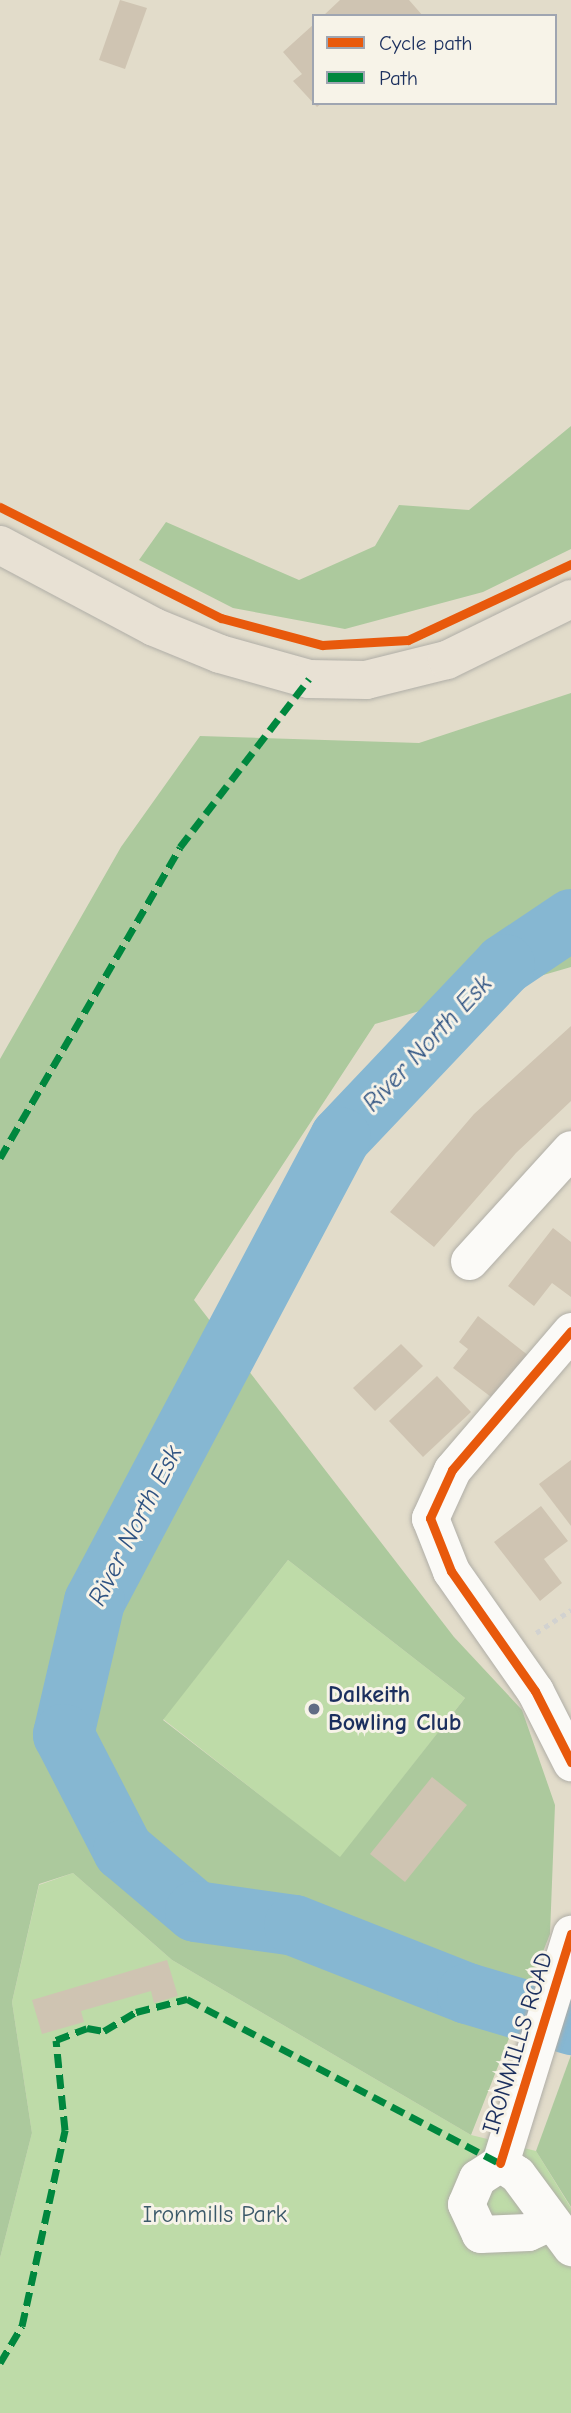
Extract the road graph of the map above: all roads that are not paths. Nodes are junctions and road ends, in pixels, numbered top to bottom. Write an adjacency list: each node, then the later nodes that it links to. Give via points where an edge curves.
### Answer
1 (0, 545): 2 (main road, via 154,627 220,654 309,679 366,680 447,660)
2 (571, 599)
3 (571, 1149): 4 (street)
4 (469, 1261)
5 (571, 1331): 6 (street, via 452,1470 430,1518 451,1571 535,1692)
6 (571, 1762)
7 (571, 1934): 8 (street, IRONMILLS ROAD)
8 (506, 2149): 9 (street, via 517,2174); 9 (street, via 477,2178 466,2204 480,2234)
9 (559, 2235)

